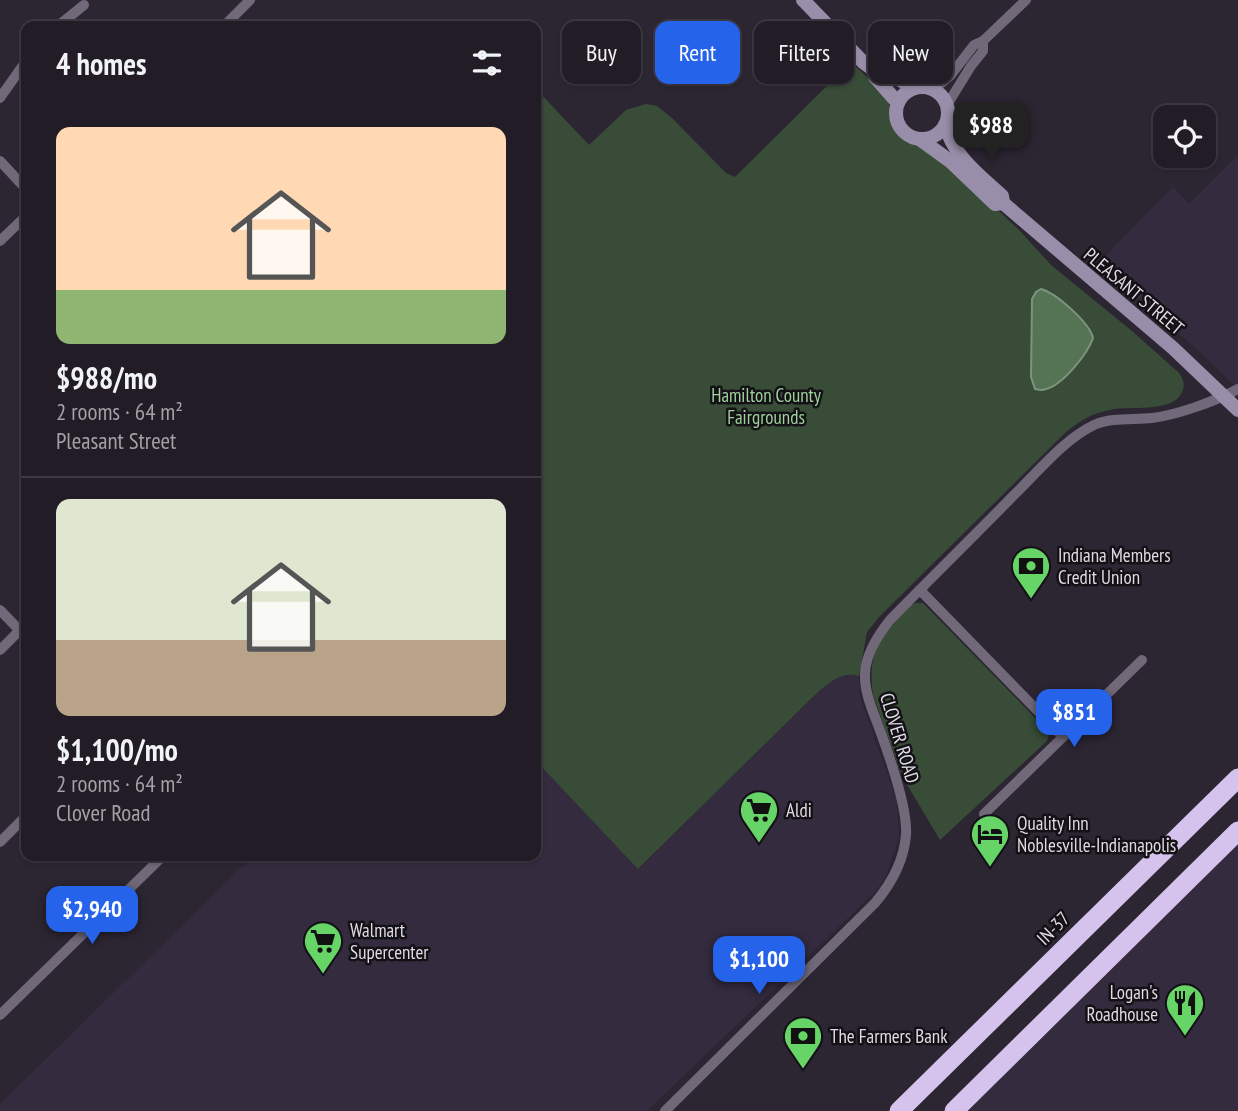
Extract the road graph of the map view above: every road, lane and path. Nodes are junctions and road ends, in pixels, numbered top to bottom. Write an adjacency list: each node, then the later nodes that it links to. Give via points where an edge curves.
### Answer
1 (250, 0): 6 (street)
2 (803, 0): 8 (street)
3 (1026, 0): 7 (street)
4 (84, 5): 5 (street)
5 (64, 21)
6 (229, 21)
7 (983, 41): 13 (street); 16 (street, via 983,51)
8 (868, 65)
9 (21, 68): 14 (street)
10 (881, 84): 15 (street)
11 (908, 84): 12 (street)
12 (915, 88): 13 (street); 15 (street)
13 (933, 90): 16 (street)
14 (0, 98)
15 (898, 103): 18 (street, via 900,127)
16 (947, 105): 17 (street)
17 (945, 125): 18 (street, via 937,135); 21 (street, PLEASANT STREET, via 955,150 1002,196)
18 (921, 140): 21 (street, PLEASANT STREET, via 995,204)
19 (0, 162): 20 (street)
20 (21, 184)
21 (1003, 204): 25 (street, PLEASANT STREET)
22 (21, 221): 23 (street)
23 (0, 241)
24 (1238, 389): 25 (street, CLOVER ROAD)
25 (1225, 397): 26 (street, PLEASANT STREET); 27 (street, CLOVER ROAD, via 1169,415 1099,423 1078,435)
26 (1238, 410)
27 (920, 590): 33 (street); 41 (street, CLOVER ROAD, via 881,631 865,673 868,699 904,812 906,834 896,871 875,903)
28 (0, 610): 29 (street)
29 (21, 628)
30 (21, 633): 31 (street)
31 (0, 650)
32 (1143, 660): 33 (street)
33 (1063, 737): 35 (street)
34 (1238, 778): 42 (highway, IN-37)
35 (984, 814)
36 (21, 821): 38 (street)
37 (1238, 831): 43 (highway)
38 (0, 842)
39 (158, 861): 40 (street)
40 (0, 1014)
41 (665, 1111)
42 (899, 1111)
43 (954, 1111)

